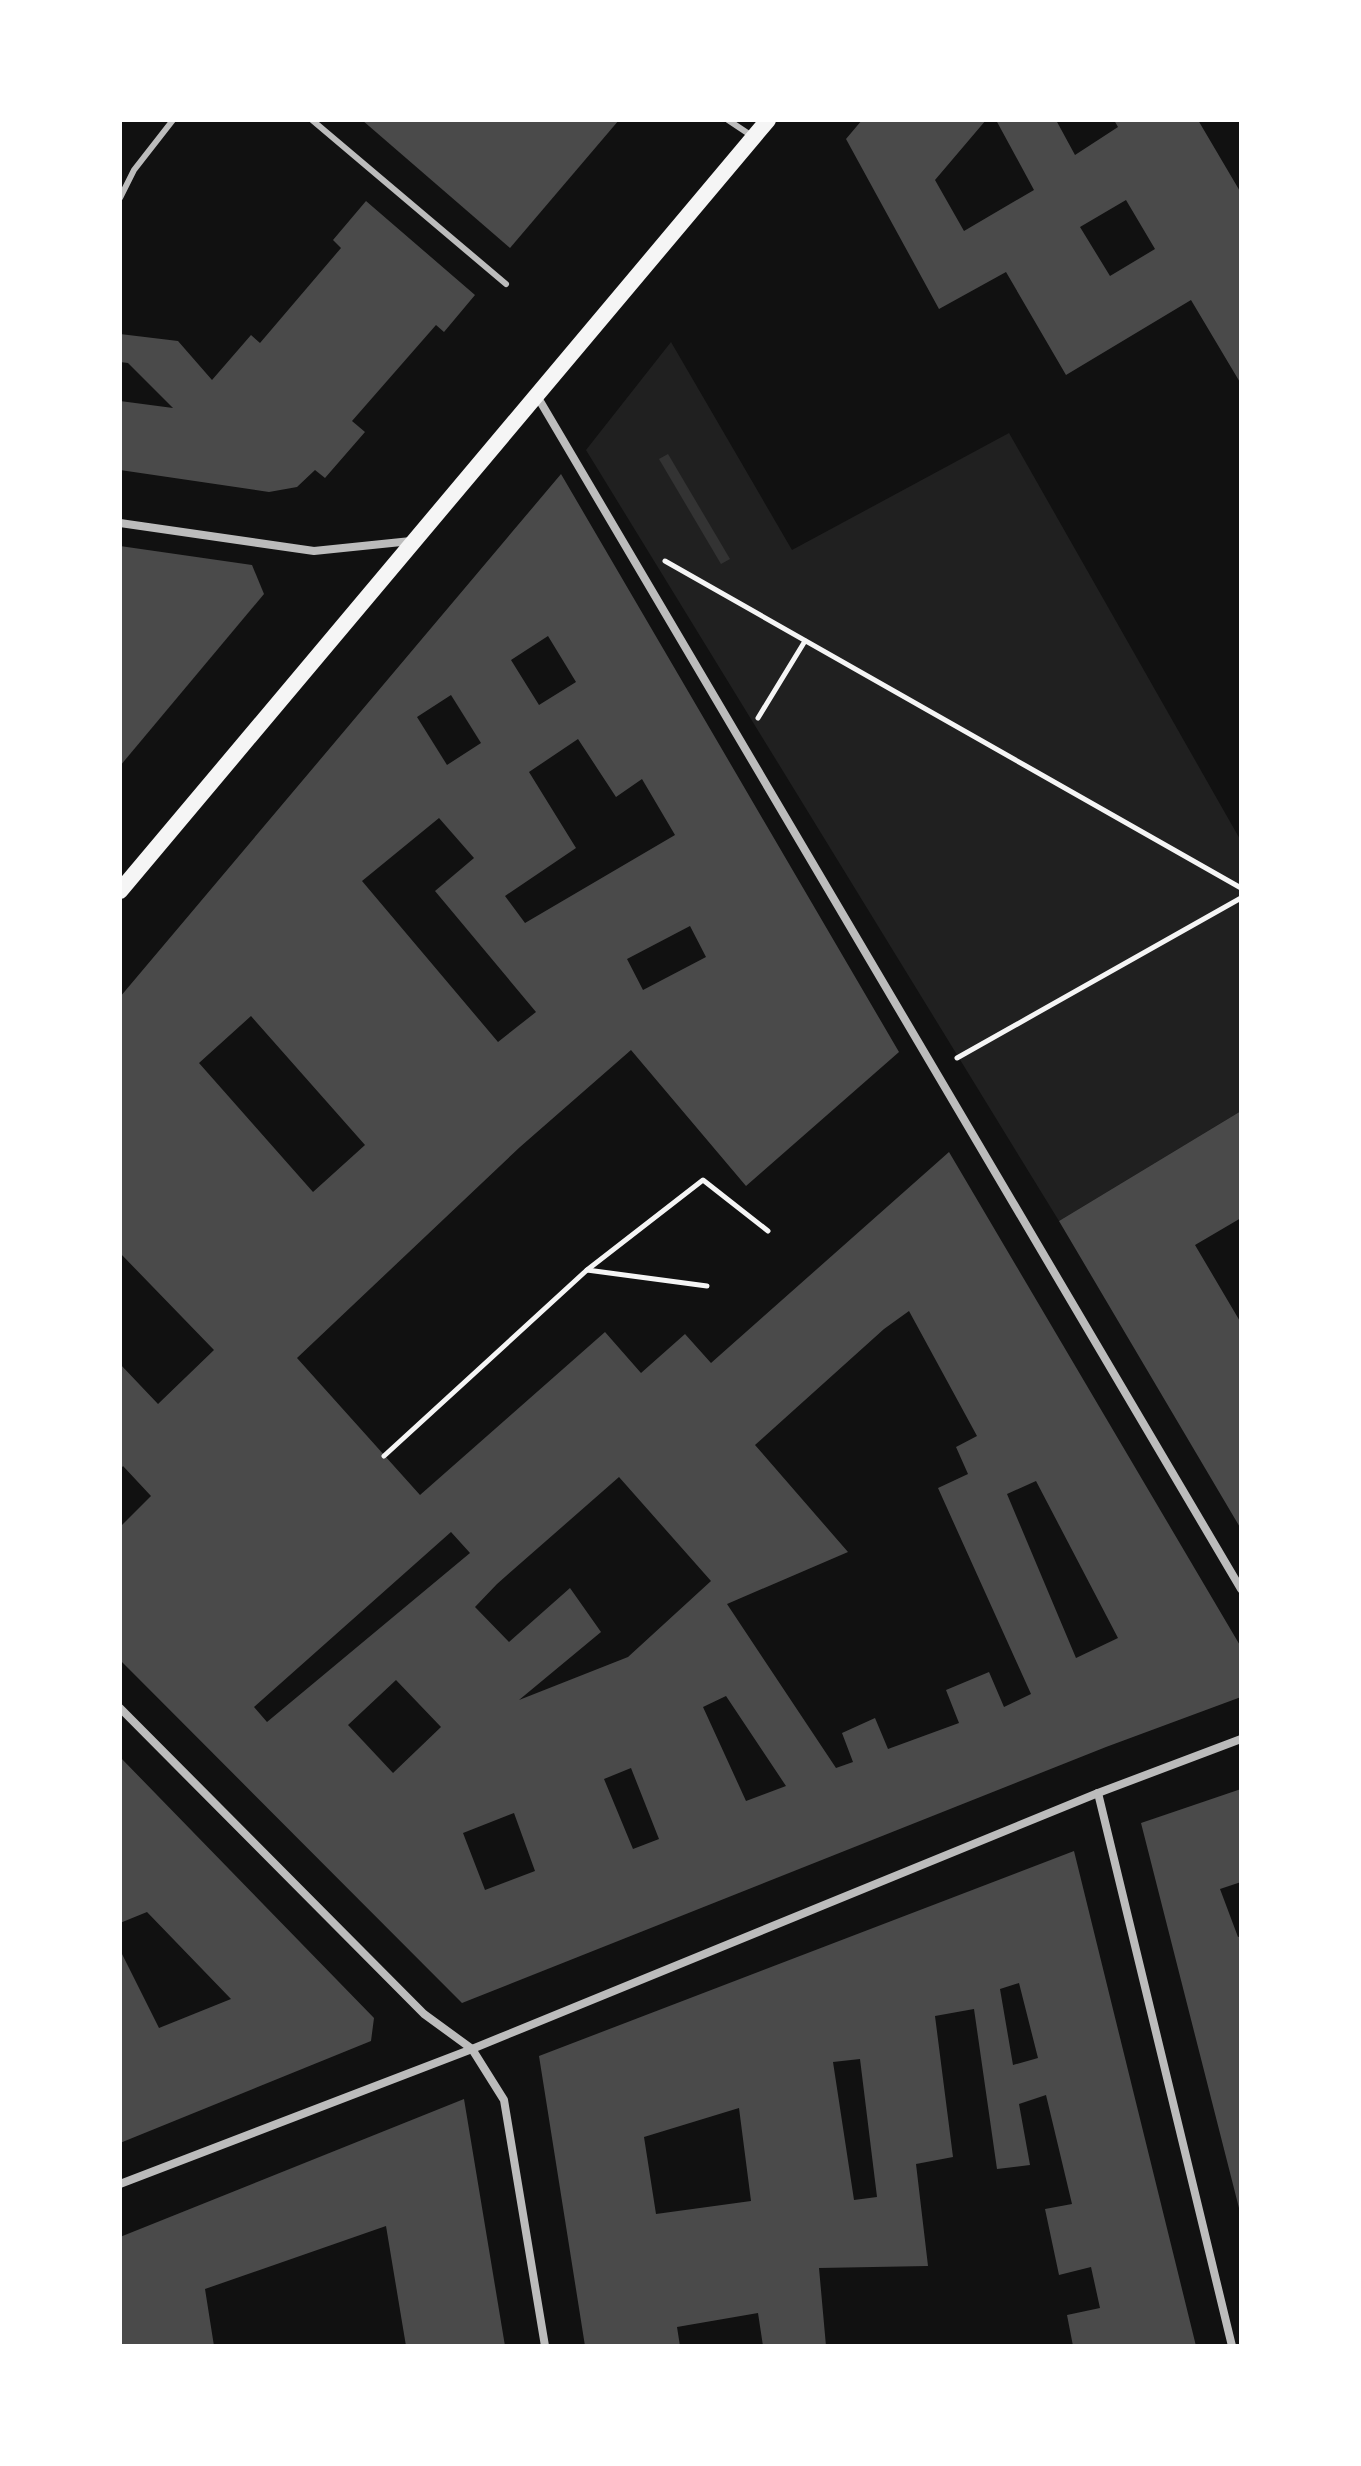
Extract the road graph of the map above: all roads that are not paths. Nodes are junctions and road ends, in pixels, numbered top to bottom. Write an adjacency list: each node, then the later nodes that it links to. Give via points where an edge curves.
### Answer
1 (173, 120): 6 (lane, via 134,170)
2 (312, 120): 7 (lane)
3 (728, 120): 5 (lane)
4 (768, 120): 5 (main road)
5 (753, 137): 8 (main road)
6 (120, 198)
7 (506, 284)
8 (537, 396): 10 (main road); 12 (street)
9 (120, 523): 10 (street, via 314,551)
10 (416, 541): 11 (main road)
11 (120, 891)
12 (1241, 1589)
13 (120, 1708): 16 (street, via 424,2014)
14 (1241, 1739): 15 (street)
15 (1098, 1793): 16 (street); 19 (street)
16 (472, 2049): 17 (street); 18 (street, via 504,2100)
17 (120, 2184)
18 (545, 2346)
19 (1232, 2346)

